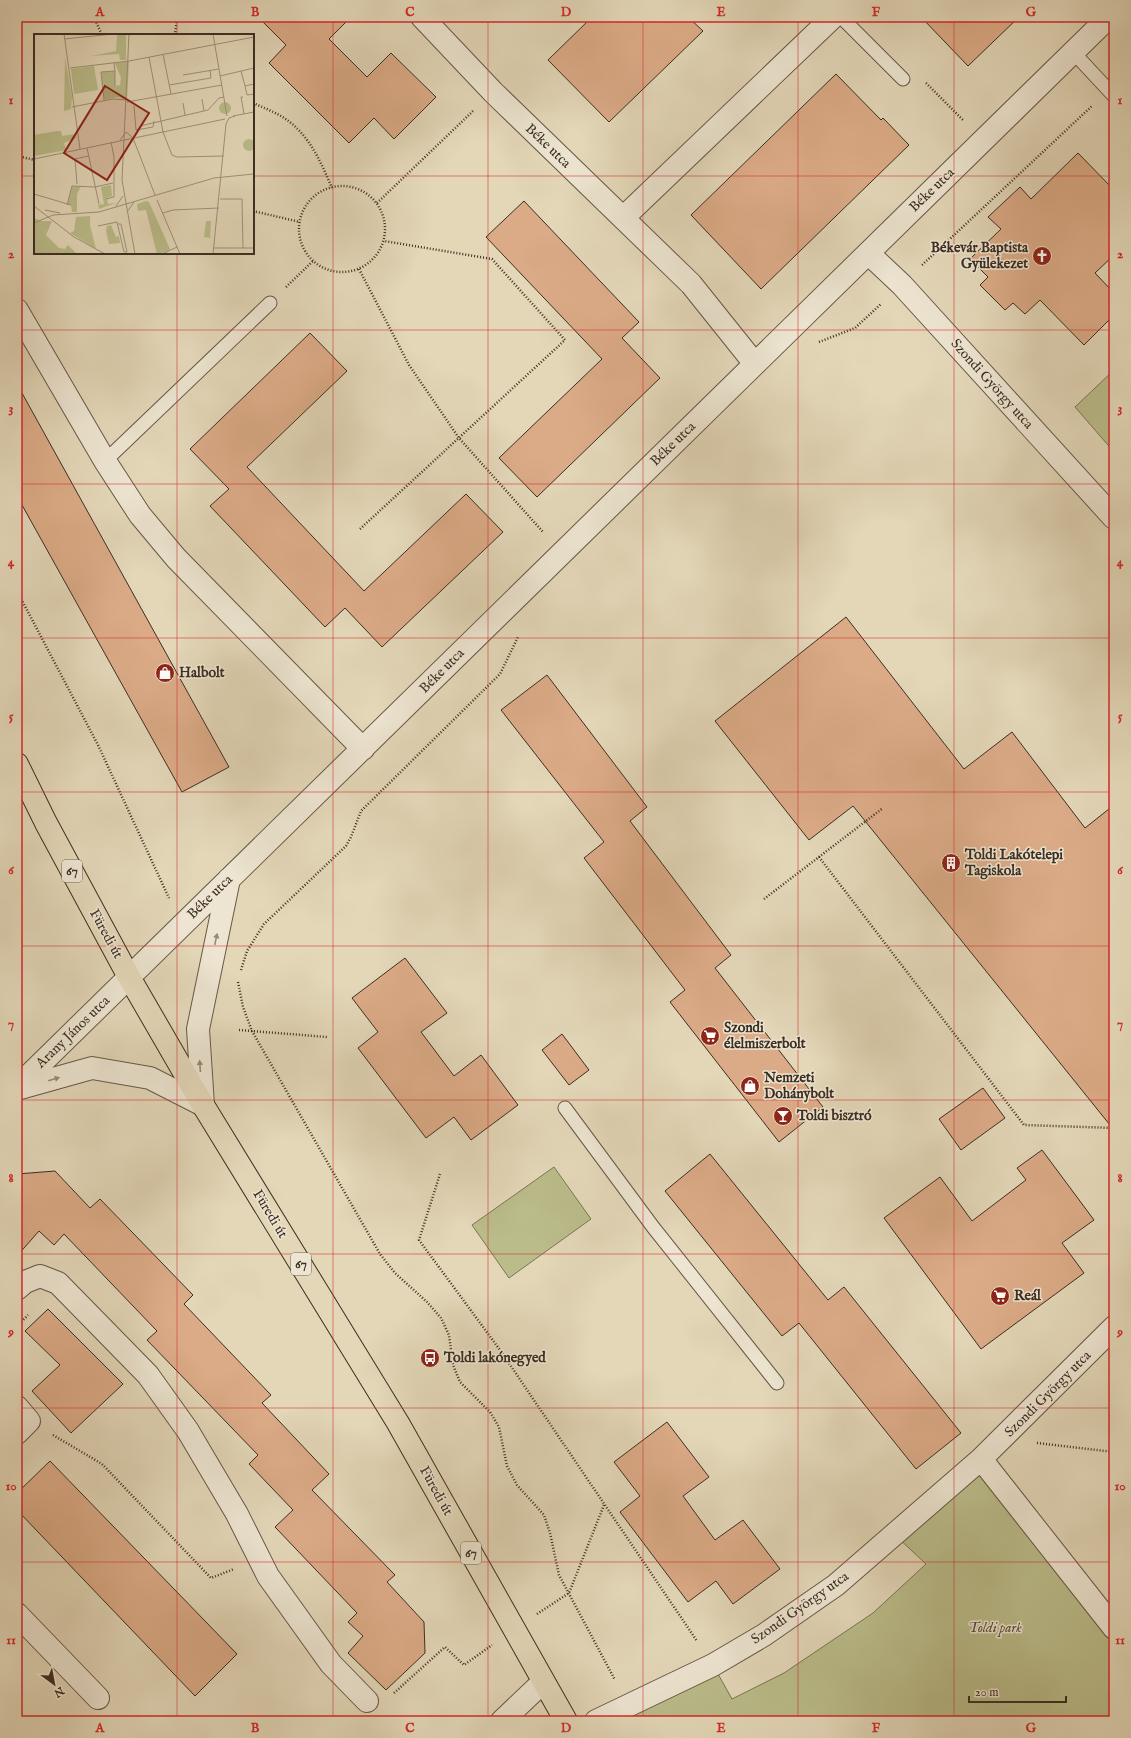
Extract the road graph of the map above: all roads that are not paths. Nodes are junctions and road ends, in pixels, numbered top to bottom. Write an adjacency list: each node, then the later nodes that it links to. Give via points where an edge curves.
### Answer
1 (422, 17): 8 (street, Béke utca, via 493,92)
2 (833, 17): 8 (street)
3 (841, 17): 6 (lane)
4 (1109, 17): 5 (street, Béke utca)
5 (1073, 52): 7 (lane); 9 (street, Béke utca)
6 (902, 79)
7 (1112, 93)
8 (623, 218): 12 (street, Béke utca, via 691,284)
9 (868, 253): 12 (street, Béke utca); 14 (street, Szondi György utca, via 902,285)
10 (270, 303): 13 (lane)
11 (17, 310): 13 (street)
12 (755, 364): 15 (street, Béke utca)
13 (105, 461): 15 (street, via 140,515 176,558)
14 (1114, 518)
15 (363, 749): 17 (street, Béke utca)
16 (17, 764): 18 (main road, Füredi út / 67)
17 (229, 879): 18 (street, Béke utca); 20 (street, one-way to 17, via 198,1029)
18 (129, 977): 19 (street, Arany János utca); 20 (main road, Füredi út / 67)
19 (17, 1088): 20 (street, one-way to 20, via 92,1068 150,1078)
20 (203, 1105): 28 (main road, Füredi út / 67, via 398,1424)
21 (565, 1108): 24 (lane, via 653,1226)
22 (17, 1289): 30 (street, via 25,1282 40,1276 58,1283 148,1376 188,1431 237,1514 268,1576 331,1664)
23 (1114, 1327): 25 (street, Szondi György utca)
24 (777, 1383)
25 (981, 1460): 27 (street); 33 (street, Szondi György utca, via 836,1585 764,1635 713,1665)
26 (17, 1614): 29 (street)
27 (1114, 1628)
28 (544, 1682): 31 (street); 32 (main road, Füredi út / 67)
29 (98, 1698)
30 (367, 1701)
31 (502, 1721)
32 (566, 1721)
33 (596, 1721)

